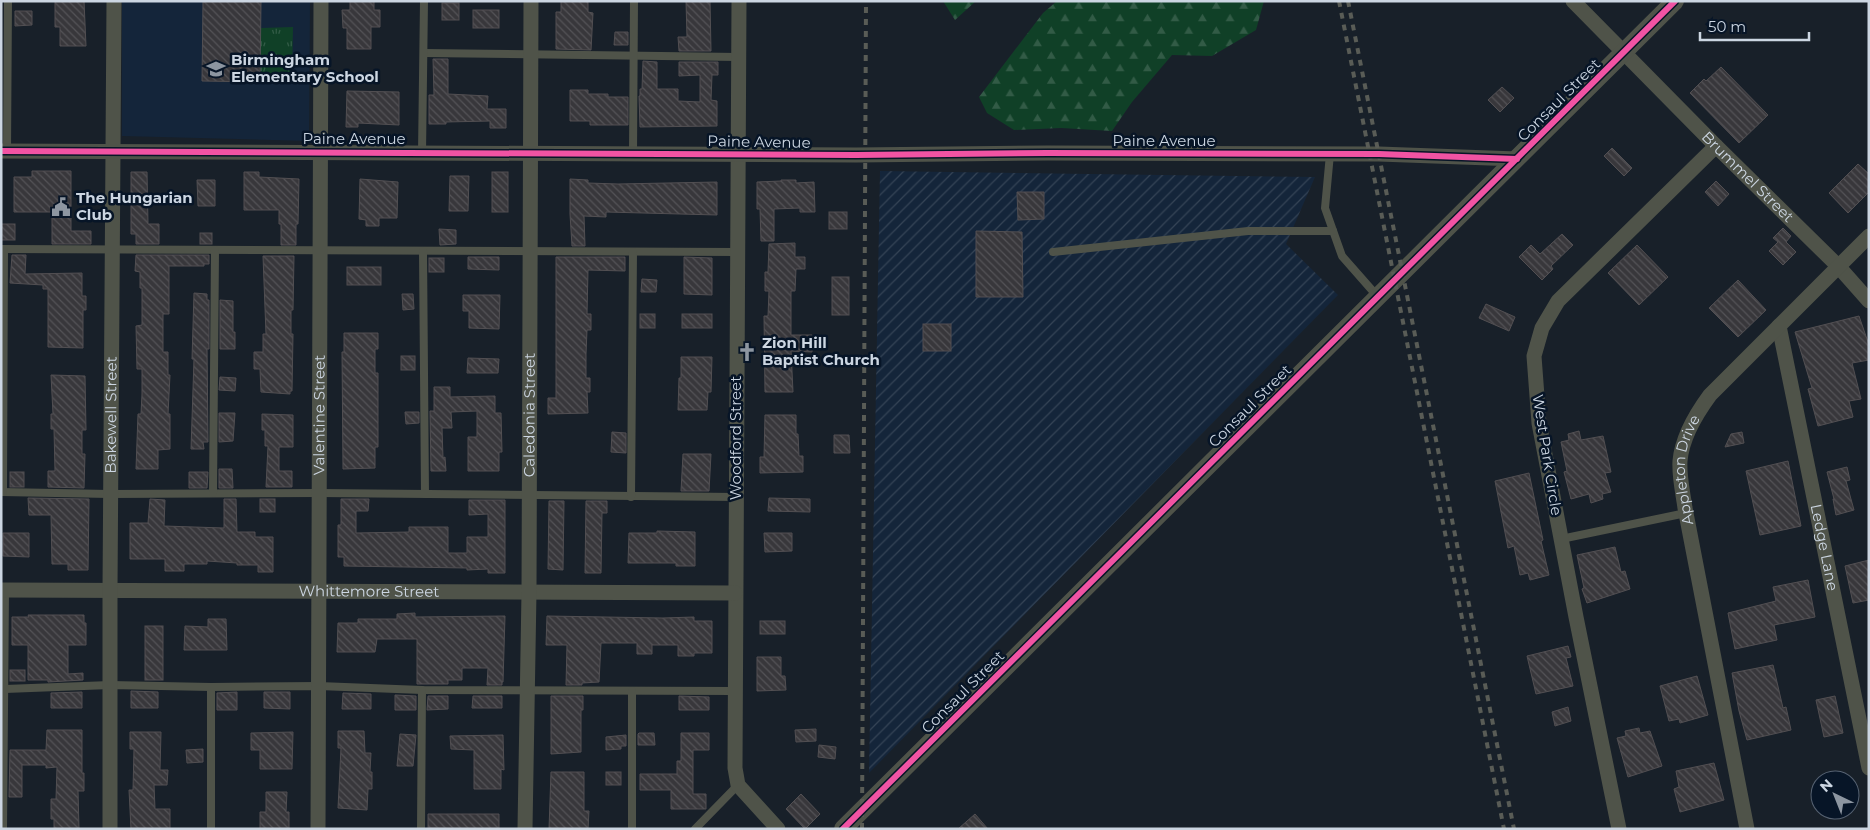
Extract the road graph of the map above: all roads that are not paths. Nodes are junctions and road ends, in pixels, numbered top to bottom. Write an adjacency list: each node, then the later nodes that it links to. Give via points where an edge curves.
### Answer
1 (8, 1): 16 (lane)
2 (114, 1): 18 (street, Bakewell Street)
3 (321, 1): 17 (street, Valentine Street)
4 (424, 1): 10 (lane)
5 (531, 1): 12 (street, Caledonia Street)
6 (634, 1): 13 (lane)
7 (739, 1): 14 (street, Woodford Street)
8 (1573, 1): 11 (street, Brummel Street)
9 (1675, 1): 11 (street, Consaul Street)
10 (424, 53): 12 (lane); 19 (lane)
11 (1624, 53): 15 (street, Brummel Street); 24 (street, Consaul Street)
12 (530, 54): 13 (lane); 20 (street, Caledonia Street)
13 (634, 56): 14 (lane); 21 (lane)
14 (738, 57): 22 (street, Woodford Street)
15 (1716, 146): 36 (street, Brummel Street); 49 (street, West Park Circle, via 1558,301 1542,328 1534,356 1539,423)
16 (4, 151): 18 (street, Paine Avenue)
17 (320, 151): 18 (street, Paine Avenue); 19 (street, Paine Avenue); 30 (street, Valentine Street)
18 (112, 152): 28 (street, Bakewell Street)
19 (422, 152): 20 (street, Paine Avenue)
20 (530, 154): 21 (street, Paine Avenue); 32 (street, Caledonia Street)
21 (633, 154): 22 (street, Paine Avenue)
22 (738, 154): 23 (street, Paine Avenue); 34 (street, Woodford Street)
23 (1330, 154): 24 (street, Paine Avenue); 25 (lane, via 1325,208)
24 (1517, 159): 37 (street, Consaul Street)
25 (1333, 231): 35 (lane, via 1248,231); 37 (lane, via 1342,256)
26 (1869, 236): 36 (street, Appleton Drive)
27 (3, 249): 28 (lane); 40 (lane)
28 (112, 249): 29 (lane); 43 (street, Bakewell Street)
29 (215, 250): 30 (lane); 41 (lane)
30 (320, 250): 31 (lane); 42 (street, Valentine Street)
31 (423, 251): 32 (lane); 44 (lane)
32 (529, 251): 33 (lane); 45 (street, Caledonia Street)
33 (633, 252): 34 (lane); 46 (lane)
34 (737, 252): 47 (street, Woodford Street)
35 (1054, 252)
36 (1838, 266): 38 (street, Brummel Street); 39 (street, Appleton Drive)
37 (1378, 297): 74 (street, Consaul Street)
38 (1869, 301)
39 (1779, 326): 48 (street, Appleton Drive, via 1710,395 1687,433 1680,461); 63 (street, Ledge Lane)
40 (2, 492): 43 (lane)
41 (213, 493): 42 (lane); 43 (lane)
42 (320, 493): 44 (lane); 52 (street, Valentine Street)
43 (110, 494): 51 (street, Bakewell Street)
44 (425, 494): 45 (lane)
45 (529, 495): 46 (lane); 53 (street, Caledonia Street)
46 (631, 496): 47 (lane)
47 (736, 497): 54 (street, Woodford Street)
48 (1686, 513): 49 (lane); 76 (street, Appleton Drive)
49 (1561, 539): 75 (street, West Park Circle)
50 (3, 590): 51 (street, Whittemore Street); 58 (lane)
51 (110, 590): 52 (street, Whittemore Street); 55 (street, Bakewell Street)
52 (319, 592): 53 (street, Whittemore Street); 56 (street, Valentine Street)
53 (529, 592): 54 (street, Whittemore Street); 60 (street, Caledonia Street)
54 (735, 592): 62 (street, Woodford Street)
55 (110, 685): 57 (lane); 58 (lane); 66 (street, Bakewell Street)
56 (319, 686): 57 (lane); 59 (lane); 68 (street, Valentine Street)
57 (211, 687): 67 (lane)
58 (5, 689): 65 (lane)
59 (422, 690): 60 (lane); 69 (lane)
60 (527, 691): 61 (lane); 70 (street, Caledonia Street)
61 (632, 691): 62 (lane); 71 (lane)
62 (735, 691): 64 (street, Woodford Street)
63 (1869, 768)
64 (738, 785): 72 (lane); 73 (street)
65 (4, 829)
66 (110, 829)
67 (211, 829)
68 (318, 829)
69 (421, 829)
70 (526, 829)
71 (632, 829)
72 (695, 829)
73 (778, 829)
74 (843, 829)
75 (1619, 829)
76 (1747, 829)

